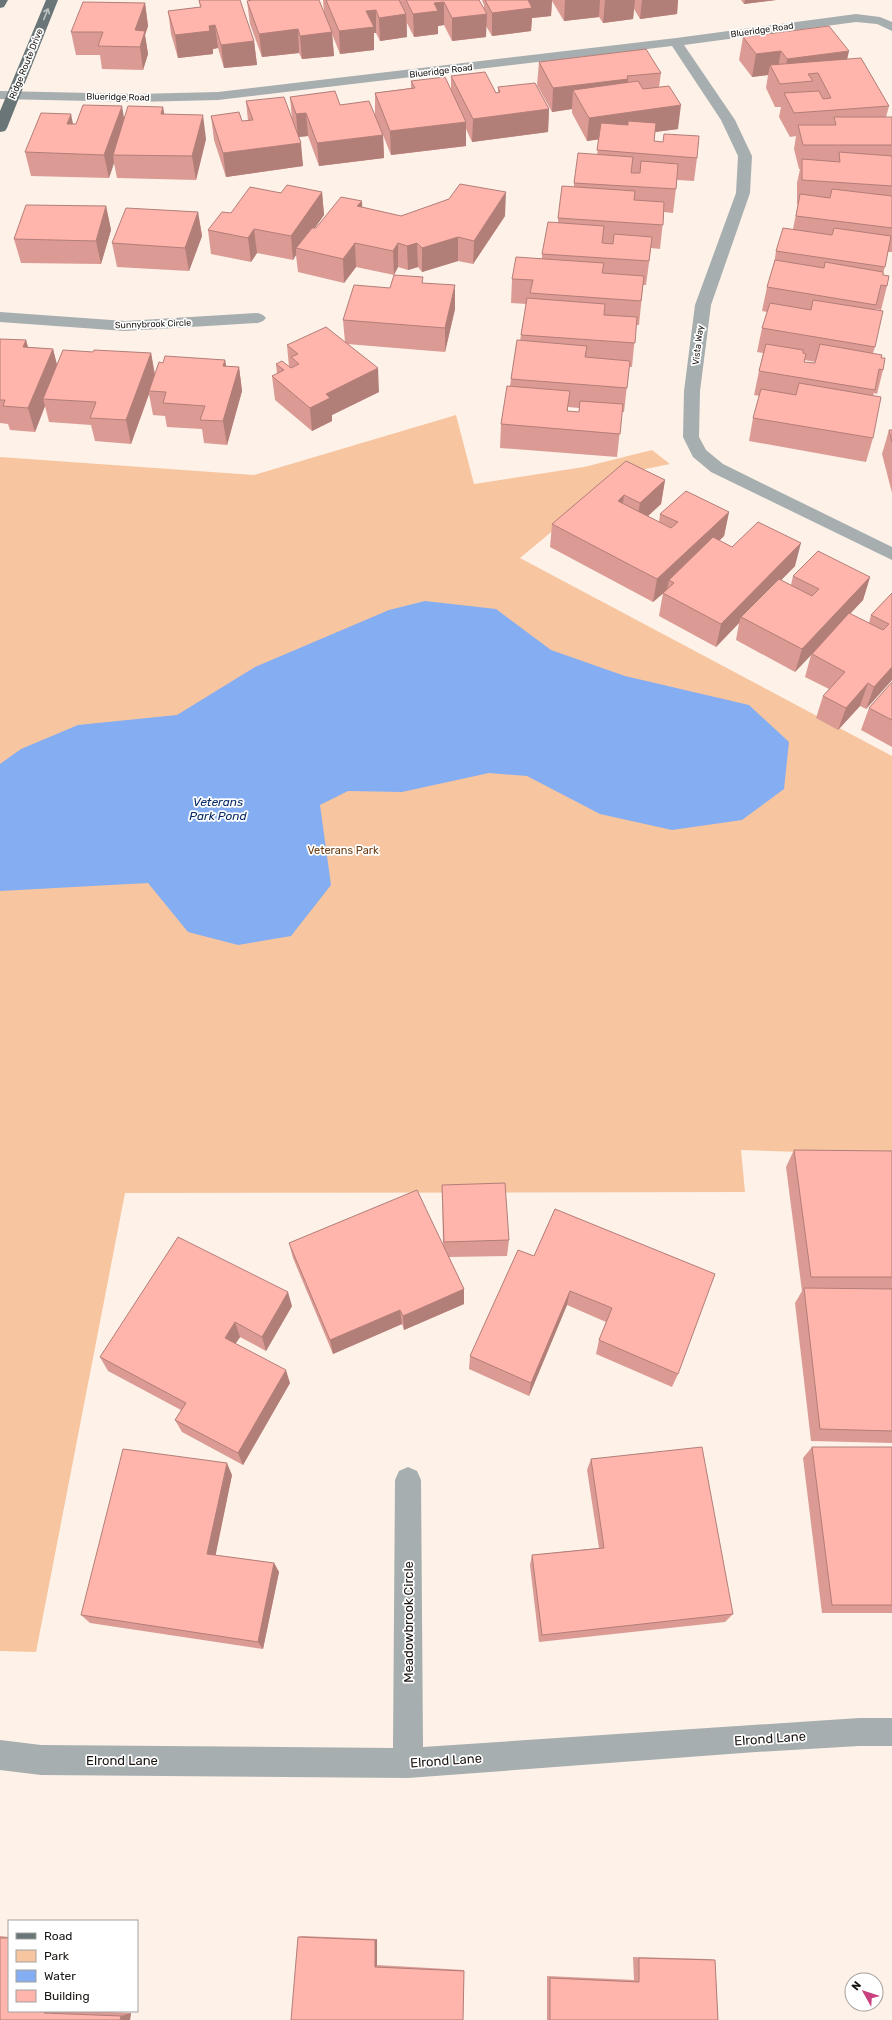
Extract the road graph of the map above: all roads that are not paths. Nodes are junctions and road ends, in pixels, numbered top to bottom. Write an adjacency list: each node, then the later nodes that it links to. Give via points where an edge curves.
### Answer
1 (2, 0): 3 (main road)
2 (52, 0): 7 (main road, Ridge Route Drive, one-way to 2)
3 (0, 4)
4 (892, 26): 5 (street, Blueridge Road, via 880,21 856,18)
5 (676, 42): 7 (street, Blueridge Road, via 218,96 136,98); 11 (street, Vista Way, via 728,120 745,156 743,193 702,305 692,391 691,437 699,453 717,468)
6 (0, 95): 7 (street, Blueridge Road)
7 (14, 95): 8 (main road, Ridge Route Drive)
8 (0, 128)
9 (0, 317): 10 (street, Sunnybrook Circle, via 125,326)
10 (258, 318)
11 (892, 554)
12 (408, 1480): 15 (street, Meadowbrook Circle)
13 (892, 1732): 15 (street, Elrond Lane, via 756,1738)
14 (0, 1755): 15 (street, Elrond Lane, via 41,1760)
15 (408, 1763)

